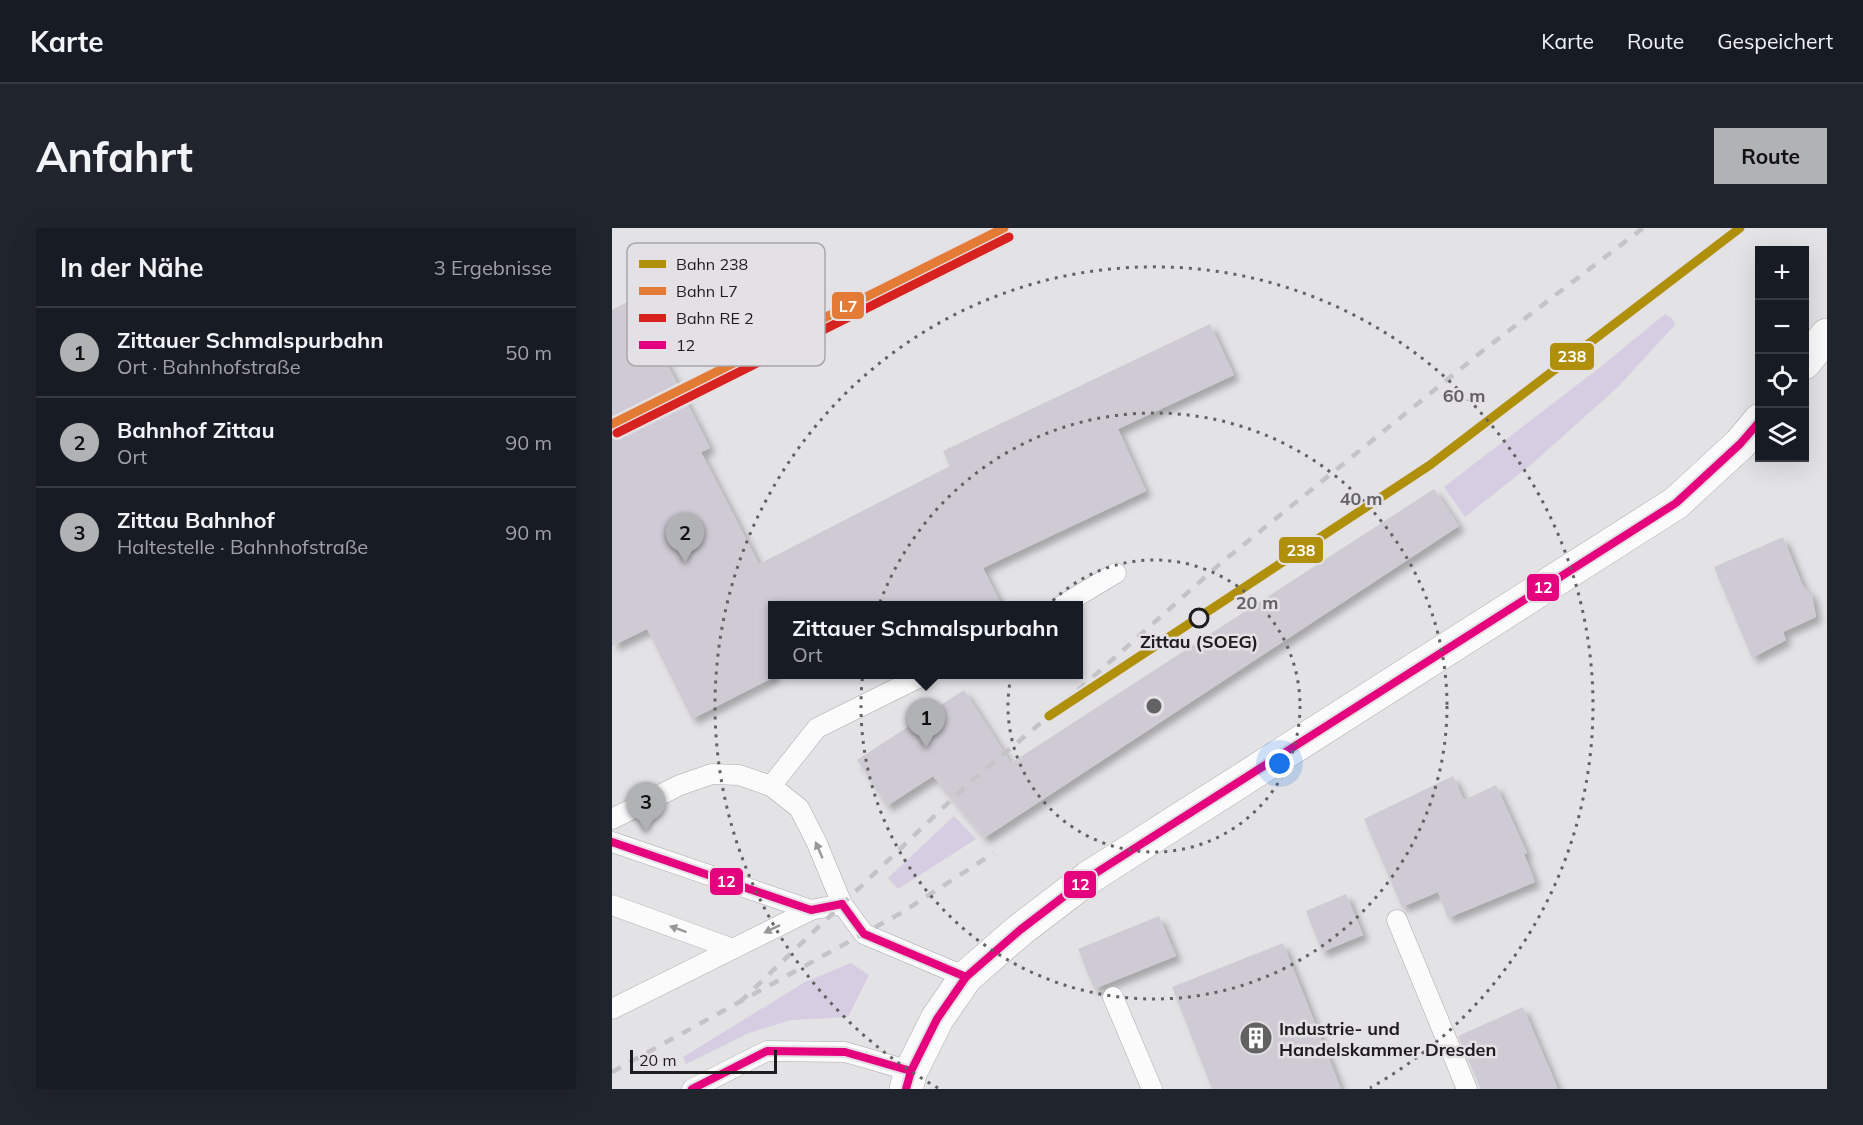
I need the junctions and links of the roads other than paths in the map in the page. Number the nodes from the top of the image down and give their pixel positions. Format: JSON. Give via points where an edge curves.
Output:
{"nodes":[{"id":1,"x":1827,"y":335,"type":"edge"},
{"id":2,"x":1809,"y":357,"type":"edge"},
{"id":3,"x":1755,"y":426,"type":"edge"},
{"id":4,"x":1116,"y":573,"type":"dead end"},
{"id":5,"x":1069,"y":601,"type":"edge"},
{"id":6,"x":918,"y":679,"type":"edge"},
{"id":7,"x":771,"y":786,"type":"junction"},
{"id":8,"x":612,"y":819,"type":"edge"},
{"id":9,"x":612,"y":842,"type":"edge"},
{"id":10,"x":842,"y":904,"type":"junction"},
{"id":11,"x":612,"y":905,"type":"edge"},
{"id":12,"x":810,"y":910,"type":"junction"},
{"id":13,"x":1397,"y":920,"type":"dead end"},
{"id":14,"x":733,"y":949,"type":"junction"},
{"id":15,"x":966,"y":977,"type":"junction"},
{"id":16,"x":612,"y":993,"type":"edge"},
{"id":17,"x":1113,"y":997,"type":"dead end"},
{"id":18,"x":632,"y":999,"type":"junction"},
{"id":19,"x":612,"y":1009,"type":"edge"},
{"id":20,"x":909,"y":1080,"type":"edge"},
{"id":21,"x":692,"y":1089,"type":"edge"},
{"id":22,"x":1152,"y":1089,"type":"edge"},
{"id":23,"x":1467,"y":1089,"type":"edge"}],
"edges":[{"from":1,"to":2,"type":"street"},
{"from":3,"to":15,"type":"street","via":[[1676,503],[1088,878]]},
{"from":4,"to":5,"type":"lane"},
{"from":6,"to":7,"type":"lane","via":[[816,728]]},
{"from":7,"to":8,"type":"lane","via":[[739,775],[712,774],[680,785]]},
{"from":10,"to":7,"type":"lane","one_way":true,"via":[[799,808]]},
{"from":9,"to":12,"type":"lane"},
{"from":10,"to":12,"type":"lane"},
{"from":10,"to":15,"type":"lane","via":[[864,934]]},
{"from":14,"to":11,"type":"lane","one_way":true},
{"from":12,"to":14,"type":"lane","one_way":true},
{"from":13,"to":23,"type":"lane"},
{"from":14,"to":18,"type":"lane"},
{"from":15,"to":20,"type":"street","via":[[937,1019]]},
{"from":16,"to":18,"type":"lane"},
{"from":17,"to":22,"type":"lane"},
{"from":18,"to":19,"type":"lane"},
{"from":20,"to":21,"type":"lane","via":[[844,1052],[767,1051]]}]}
